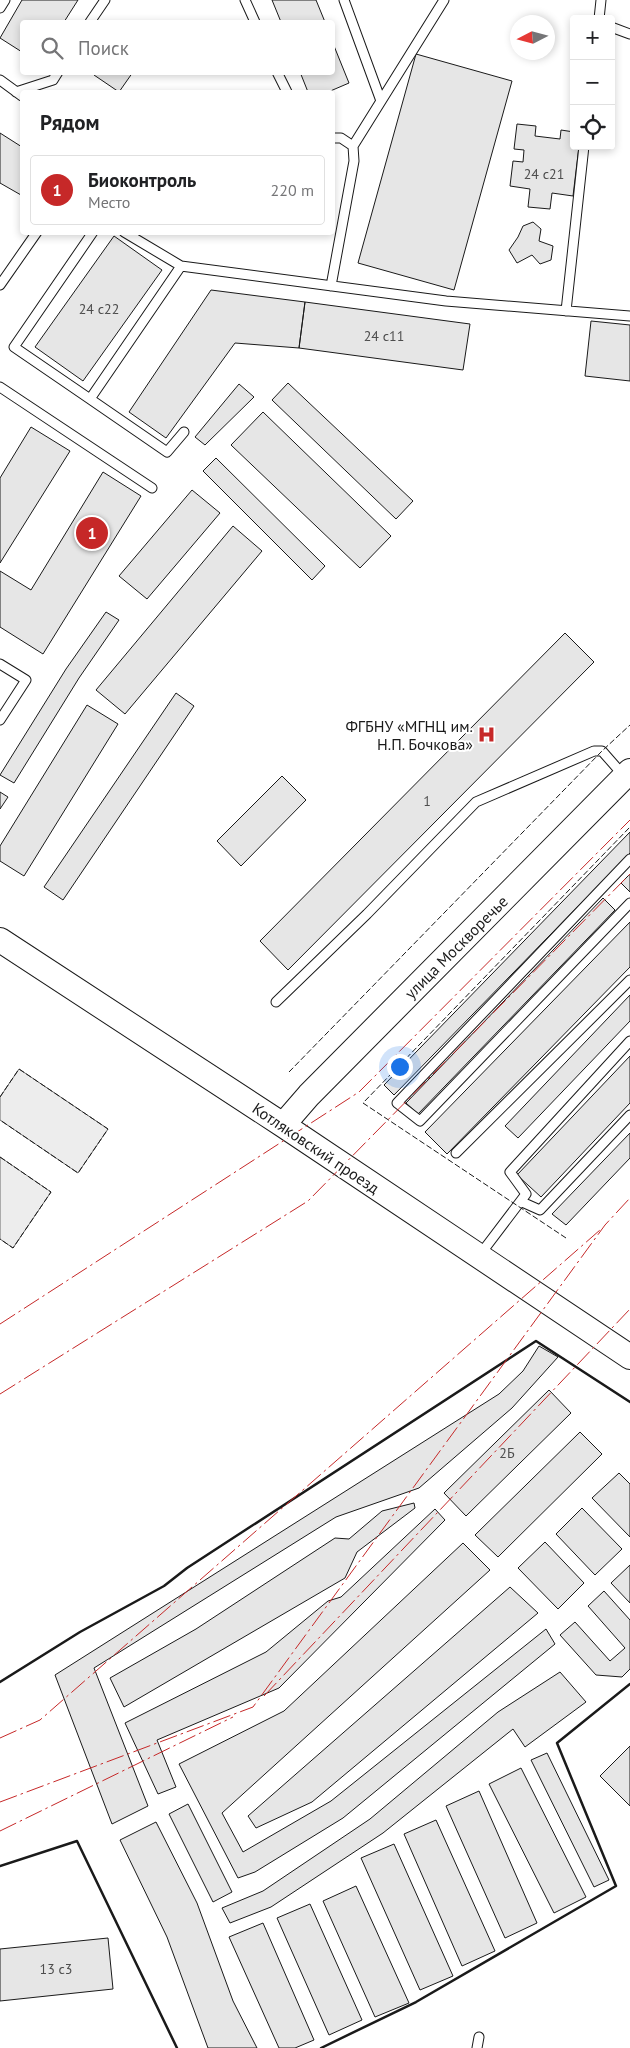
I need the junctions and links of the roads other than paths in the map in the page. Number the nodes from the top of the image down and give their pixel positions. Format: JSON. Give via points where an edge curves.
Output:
{"nodes":[{"id":1,"x":5,"y":0,"type":"edge"},
{"id":2,"x":105,"y":0,"type":"edge"},
{"id":3,"x":245,"y":0,"type":"edge"},
{"id":4,"x":344,"y":0,"type":"edge"},
{"id":5,"x":444,"y":0,"type":"edge"},
{"id":6,"x":601,"y":0,"type":"edge"},
{"id":7,"x":0,"y":8,"type":"edge"},
{"id":8,"x":599,"y":15,"type":"edge"},
{"id":9,"x":606,"y":15,"type":"edge"},
{"id":10,"x":91,"y":20,"type":"edge"},
{"id":11,"x":254,"y":20,"type":"edge"},
{"id":12,"x":615,"y":28,"type":"edge"},
{"id":13,"x":630,"y":34,"type":"edge"},
{"id":14,"x":56,"y":75,"type":"edge"},
{"id":15,"x":279,"y":75,"type":"edge"},
{"id":16,"x":0,"y":80,"type":"edge"},
{"id":17,"x":29,"y":90,"type":"edge"},
{"id":18,"x":285,"y":90,"type":"edge"},
{"id":19,"x":19,"y":94,"type":"edge"},
{"id":20,"x":381,"y":101,"type":"junction"},
{"id":21,"x":335,"y":138,"type":"edge"},
{"id":22,"x":353,"y":146,"type":"junction"},
{"id":23,"x":584,"y":150,"type":"edge"},
{"id":24,"x":35,"y":235,"type":"edge"},
{"id":25,"x":91,"y":235,"type":"edge"},
{"id":26,"x":129,"y":235,"type":"edge"},
{"id":27,"x":181,"y":266,"type":"junction"},
{"id":28,"x":0,"y":286,"type":"edge"},
{"id":29,"x":331,"y":286,"type":"junction"},
{"id":30,"x":566,"y":311,"type":"junction"},
{"id":31,"x":630,"y":316,"type":"edge"},
{"id":32,"x":0,"y":387,"type":"edge"},
{"id":33,"x":90,"y":400,"type":"junction"},
{"id":34,"x":184,"y":432,"type":"dead end"},
{"id":35,"x":152,"y":488,"type":"dead end"},
{"id":36,"x":0,"y":664,"type":"edge"},
{"id":37,"x":0,"y":720,"type":"edge"},
{"id":38,"x":627,"y":773,"type":"edge"},
{"id":39,"x":630,"y":859,"type":"edge"},
{"id":40,"x":630,"y":903,"type":"edge"},
{"id":41,"x":0,"y":940,"type":"edge"},
{"id":42,"x":630,"y":980,"type":"edge"},
{"id":43,"x":276,"y":1002,"type":"dead end"},
{"id":44,"x":630,"y":1041,"type":"edge"},
{"id":45,"x":630,"y":1115,"type":"edge"},
{"id":46,"x":284,"y":1125,"type":"junction"},
{"id":47,"x":456,"y":1153,"type":"dead end"},
{"id":48,"x":522,"y":1202,"type":"junction"},
{"id":49,"x":479,"y":1256,"type":"junction"},
{"id":50,"x":630,"y":1357,"type":"edge"},
{"id":51,"x":479,"y":2037,"type":"dead end"},
{"id":52,"x":477,"y":2048,"type":"edge"}],
"edges":[{"from":1,"to":7,"type":"lane"},
{"from":2,"to":10,"type":"lane"},
{"from":3,"to":11,"type":"lane"},
{"from":4,"to":20,"type":"lane"},
{"from":5,"to":20,"type":"lane"},
{"from":6,"to":8,"type":"lane"},
{"from":6,"to":9,"type":"lane"},
{"from":12,"to":13,"type":"lane"},
{"from":14,"to":17,"type":"lane","via":[[54,80]]},
{"from":15,"to":18,"type":"lane"},
{"from":16,"to":19,"type":"lane"},
{"from":20,"to":22,"type":"lane"},
{"from":21,"to":22,"type":"lane"},
{"from":22,"to":29,"type":"lane","via":[[354,161]]},
{"from":23,"to":30,"type":"lane"},
{"from":24,"to":28,"type":"lane"},
{"from":25,"to":33,"type":"lane","via":[[14,347]]},
{"from":26,"to":27,"type":"lane"},
{"from":27,"to":29,"type":"lane"},
{"from":27,"to":33,"type":"lane"},
{"from":29,"to":30,"type":"lane","via":[[446,301]]},
{"from":30,"to":31,"type":"lane"},
{"from":32,"to":35,"type":"lane"},
{"from":33,"to":34,"type":"lane","via":[[167,452]]},
{"from":36,"to":37,"type":"lane","via":[[26,680]]},
{"from":38,"to":43,"type":"lane","via":[[602,751],[594,751],[476,802]]},
{"from":38,"to":46,"type":"main road","name":"улица Москворечье","via":[[309,1095]]},
{"from":39,"to":40,"type":"lane","via":[[398,1103],[420,1121]]},
{"from":41,"to":46,"type":"main road","name":"Котляковский проезд"},
{"from":42,"to":47,"type":"lane"},
{"from":44,"to":48,"type":"lane","via":[[510,1172],[526,1194]]},
{"from":45,"to":48,"type":"lane","via":[[540,1210]]},
{"from":46,"to":49,"type":"main road","name":"Котляковский проезд"},
{"from":48,"to":49,"type":"lane"},
{"from":49,"to":50,"type":"main road","name":"Котляковский проезд"},
{"from":51,"to":52,"type":"lane"}]}
